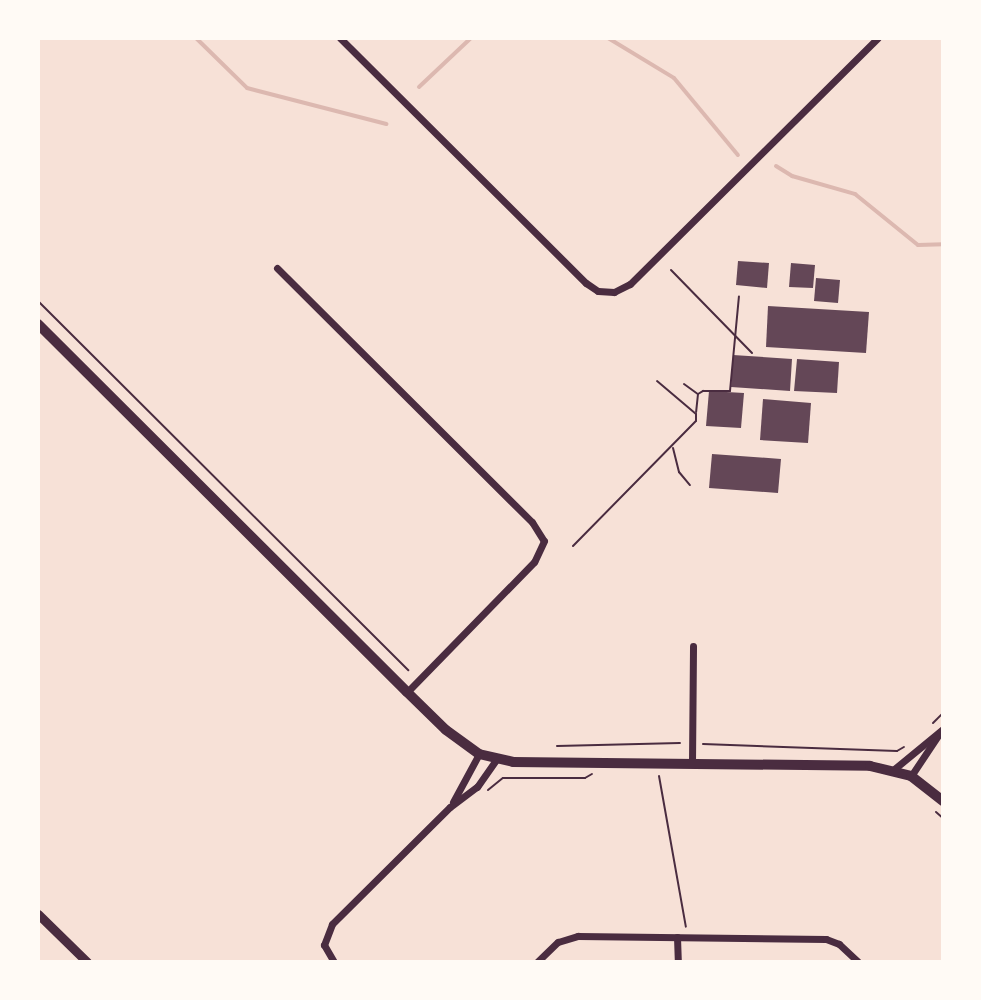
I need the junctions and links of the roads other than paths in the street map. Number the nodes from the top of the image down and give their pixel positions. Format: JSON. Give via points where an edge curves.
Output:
{"nodes":[{"id":1,"x":340,"y":38,"type":"edge"},
{"id":2,"x":878,"y":38,"type":"edge"},
{"id":3,"x":277,"y":268,"type":"dead end"},
{"id":4,"x":38,"y":324,"type":"edge"},
{"id":5,"x":693,"y":646,"type":"dead end"},
{"id":6,"x":407,"y":692,"type":"junction"},
{"id":7,"x":943,"y":729,"type":"edge"},
{"id":8,"x":479,"y":754,"type":"junction"},
{"id":9,"x":496,"y":760,"type":"junction"},
{"id":10,"x":692,"y":763,"type":"junction"},
{"id":11,"x":893,"y":770,"type":"junction"},
{"id":12,"x":911,"y":776,"type":"junction"},
{"id":13,"x":943,"y":801,"type":"edge"},
{"id":14,"x":450,"y":807,"type":"junction"},
{"id":15,"x":38,"y":914,"type":"edge"},
{"id":16,"x":677,"y":937,"type":"junction"},
{"id":17,"x":331,"y":959,"type":"edge"},
{"id":18,"x":87,"y":962,"type":"edge"},
{"id":19,"x":537,"y":962,"type":"edge"},
{"id":20,"x":678,"y":962,"type":"edge"},
{"id":21,"x":858,"y":962,"type":"edge"}],
"edges":[{"from":1,"to":2,"type":"street","via":[[586,283],[614,292],[630,284]]},
{"from":3,"to":6,"type":"street","via":[[532,522],[544,541],[534,562]]},
{"from":4,"to":6,"type":"main road"},
{"from":5,"to":10,"type":"street"},
{"from":6,"to":8,"type":"main road"},
{"from":7,"to":11,"type":"street"},
{"from":7,"to":12,"type":"street"},
{"from":8,"to":9,"type":"main road"},
{"from":8,"to":14,"type":"street"},
{"from":9,"to":10,"type":"main road"},
{"from":9,"to":14,"type":"street","via":[[477,787]]},
{"from":10,"to":11,"type":"main road","via":[[836,764]]},
{"from":11,"to":12,"type":"main road"},
{"from":12,"to":13,"type":"main road"},
{"from":14,"to":17,"type":"street","via":[[329,928],[324,941]]},
{"from":15,"to":18,"type":"street"},
{"from":16,"to":19,"type":"street","via":[[570,937]]},
{"from":16,"to":20,"type":"street"},
{"from":16,"to":21,"type":"street","via":[[826,939]]}]}
